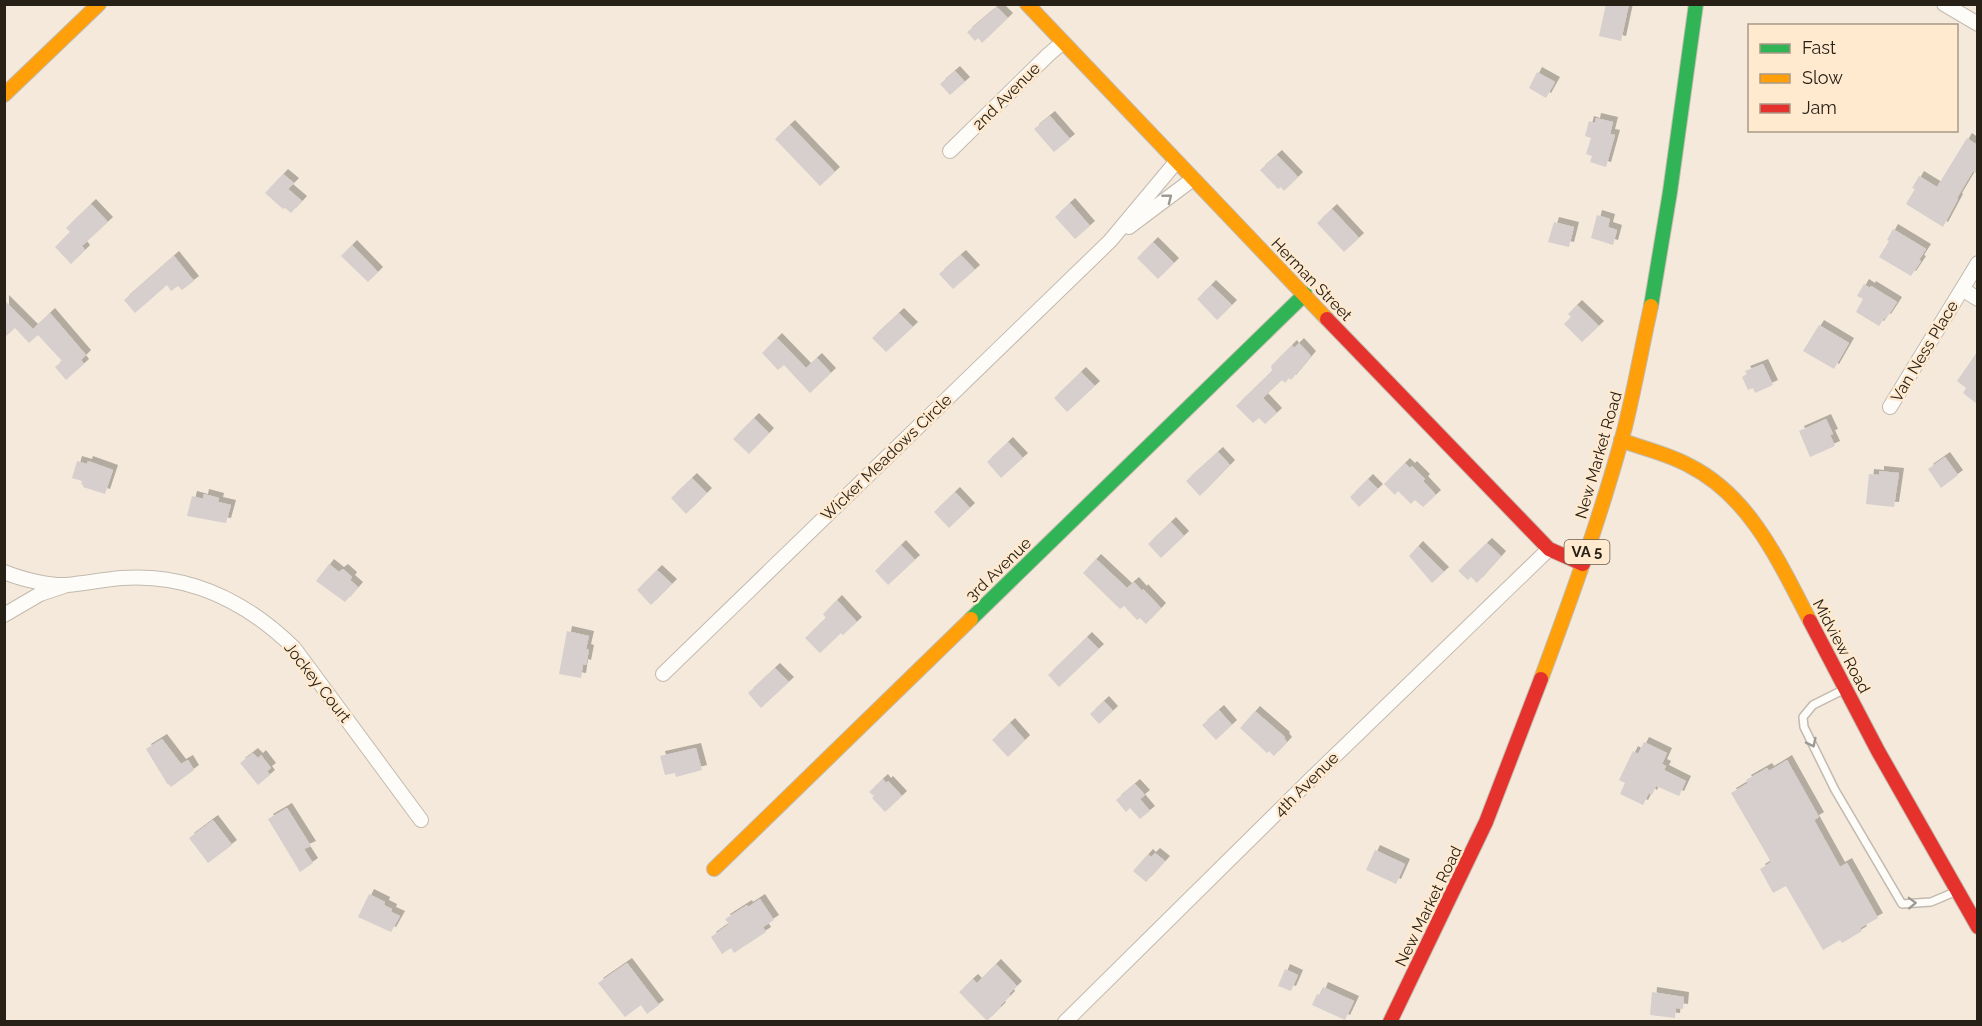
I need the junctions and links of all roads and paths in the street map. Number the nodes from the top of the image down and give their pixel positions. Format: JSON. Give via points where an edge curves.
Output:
{"nodes":[{"id":1,"x":99,"y":4,"type":"edge"},
{"id":2,"x":1027,"y":4,"type":"edge"},
{"id":3,"x":1696,"y":4,"type":"edge"},
{"id":4,"x":1944,"y":4,"type":"edge"},
{"id":5,"x":1977,"y":24,"type":"edge"},
{"id":6,"x":1063,"y":42,"type":"junction"},
{"id":7,"x":4,"y":95,"type":"edge"},
{"id":8,"x":950,"y":151,"type":"dead end"},
{"id":9,"x":1176,"y":162,"type":"junction"},
{"id":10,"x":1193,"y":179,"type":"junction"},
{"id":11,"x":1110,"y":241,"type":"junction"},
{"id":12,"x":1977,"y":263,"type":"edge"},
{"id":13,"x":1962,"y":289,"type":"junction"},
{"id":14,"x":1305,"y":294,"type":"junction"},
{"id":15,"x":1977,"y":299,"type":"edge"},
{"id":16,"x":1890,"y":407,"type":"dead end"},
{"id":17,"x":1621,"y":440,"type":"junction"},
{"id":18,"x":1549,"y":549,"type":"junction"},
{"id":19,"x":1582,"y":564,"type":"junction"},
{"id":20,"x":4,"y":572,"type":"edge"},
{"id":21,"x":66,"y":585,"type":"junction"},
{"id":22,"x":4,"y":615,"type":"edge"},
{"id":23,"x":663,"y":674,"type":"dead end"},
{"id":24,"x":1846,"y":688,"type":"junction"},
{"id":25,"x":421,"y":820,"type":"dead end"},
{"id":26,"x":714,"y":869,"type":"dead end"},
{"id":27,"x":1957,"y":891,"type":"junction"},
{"id":28,"x":1977,"y":927,"type":"edge"},
{"id":29,"x":1065,"y":1022,"type":"edge"},
{"id":30,"x":1390,"y":1022,"type":"edge"}],
"edges":[{"from":1,"to":7,"type":"street"},
{"from":2,"to":6,"type":"street","name":"Herman Street"},
{"from":3,"to":17,"type":"street","name":"New Market Road","number":"VA 5","via":[[1654,292]]},
{"from":4,"to":5,"type":"street"},
{"from":6,"to":8,"type":"street","name":"2nd Avenue"},
{"from":6,"to":9,"type":"street","name":"Herman Street"},
{"from":9,"to":10,"type":"street","name":"Herman Street"},
{"from":9,"to":11,"type":"street","name":"Wicker Meadows Circle"},
{"from":11,"to":10,"type":"street","name":"Wicker Meadows Circle","one_way":true},
{"from":10,"to":14,"type":"street","name":"Herman Street"},
{"from":11,"to":23,"type":"street","name":"Wicker Meadows Circle"},
{"from":12,"to":13,"type":"street","name":"Van Ness Place"},
{"from":13,"to":15,"type":"street"},
{"from":13,"to":16,"type":"street","name":"Van Ness Place"},
{"from":14,"to":18,"type":"street","name":"Herman Street"},
{"from":14,"to":26,"type":"street","name":"3rd Avenue"},
{"from":17,"to":19,"type":"street","name":"New Market Road","number":"VA 5"},
{"from":17,"to":24,"type":"street","name":"Midview Road","via":[[1690,465],[1721,486],[1738,504],[1773,549]]},
{"from":18,"to":19,"type":"street","name":"Herman Street"},
{"from":18,"to":29,"type":"street","name":"4th Avenue"},
{"from":19,"to":30,"type":"street","name":"New Market Road","number":"VA 5","via":[[1486,822]]},
{"from":20,"to":21,"type":"street","name":"Jockey Court"},
{"from":21,"to":22,"type":"street","via":[[40,594]]},
{"from":21,"to":25,"type":"street","name":"Jockey Court","via":[[125,578],[157,579],[218,594],[248,610],[274,629],[301,657]]},
{"from":24,"to":27,"type":"street","name":"Midview Road"},
{"from":24,"to":27,"type":"lane","one_way":true,"via":[[1813,705],[1803,717],[1804,727],[1835,790],[1902,904],[1931,902]]},
{"from":27,"to":28,"type":"street","name":"Midview Road"}]}
